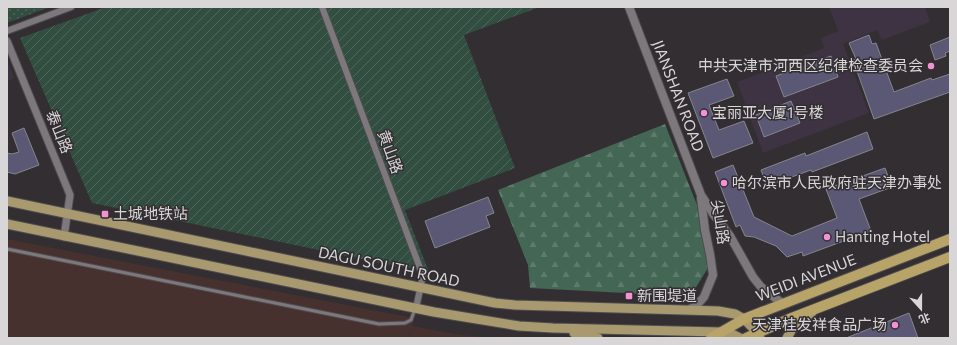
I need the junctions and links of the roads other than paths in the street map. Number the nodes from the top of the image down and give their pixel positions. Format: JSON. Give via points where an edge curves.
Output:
{"nodes":[{"id":1,"x":71,"y":7,"type":"edge"},
{"id":2,"x":322,"y":7,"type":"edge"},
{"id":3,"x":629,"y":7,"type":"edge"},
{"id":4,"x":7,"y":31,"type":"edge"},
{"id":5,"x":7,"y":41,"type":"edge"},
{"id":6,"x":701,"y":195,"type":"junction"},
{"id":7,"x":7,"y":201,"type":"edge"},
{"id":8,"x":68,"y":214,"type":"junction"},
{"id":9,"x":7,"y":224,"type":"edge"},
{"id":10,"x":64,"y":237,"type":"junction"},
{"id":11,"x":950,"y":239,"type":"edge"},
{"id":12,"x":7,"y":248,"type":"edge"},
{"id":13,"x":950,"y":257,"type":"edge"},
{"id":14,"x":421,"y":288,"type":"junction"},
{"id":15,"x":783,"y":304,"type":"junction"},
{"id":16,"x":818,"y":307,"type":"junction"},
{"id":17,"x":416,"y":308,"type":"junction"},
{"id":18,"x":689,"y":310,"type":"junction"},
{"id":19,"x":744,"y":318,"type":"junction"},
{"id":20,"x":553,"y":328,"type":"junction"},
{"id":21,"x":720,"y":332,"type":"junction"},
{"id":22,"x":758,"y":335,"type":"edge"},
{"id":23,"x":598,"y":338,"type":"edge"},
{"id":24,"x":704,"y":338,"type":"edge"},
{"id":25,"x":711,"y":338,"type":"edge"},
{"id":26,"x":740,"y":338,"type":"edge"},
{"id":27,"x":746,"y":338,"type":"edge"},
{"id":28,"x":787,"y":338,"type":"edge"}],
"edges":[{"from":1,"to":4,"type":"street"},
{"from":2,"to":14,"type":"street","name":"黄山路","via":[[422,276]]},
{"from":3,"to":6,"type":"main road","name":"JIANSHAN ROAD"},
{"from":5,"to":8,"type":"street","name":"泰山路","via":[[70,195]]},
{"from":6,"to":15,"type":"main road","name":"尖山路","via":[[730,236],[753,277],[761,287]]},
{"from":6,"to":18,"type":"main road","name":"尖山路","via":[[713,275],[704,297]]},
{"from":7,"to":8,"type":"main road","name":"DAGU SOUTH ROAD"},
{"from":8,"to":10,"type":"street","name":"泰山路"},
{"from":8,"to":14,"type":"main road","name":"DAGU SOUTH ROAD"},
{"from":9,"to":10,"type":"main road"},
{"from":10,"to":17,"type":"main road"},
{"from":11,"to":15,"type":"highway","name":"WEIDI AVENUE"},
{"from":12,"to":17,"type":"lane","via":[[379,324],[405,323],[411,320]]},
{"from":13,"to":16,"type":"highway"},
{"from":14,"to":17,"type":"street","name":"黄山路"},
{"from":14,"to":18,"type":"main road","name":"DAGU SOUTH ROAD","via":[[514,305]]},
{"from":15,"to":19,"type":"highway","name":"WEIDI AVENUE"},
{"from":16,"to":22,"type":"highway"},
{"from":16,"to":28,"type":"main road","via":[[792,329]]},
{"from":17,"to":20,"type":"main road","via":[[519,326]]},
{"from":18,"to":19,"type":"main road","name":"DAGU SOUTH ROAD","via":[[730,313]]},
{"from":19,"to":21,"type":"highway","name":"WEIDI AVENUE"},
{"from":19,"to":22,"type":"main road"},
{"from":20,"to":21,"type":"main road"},
{"from":20,"to":23,"type":"main road"},
{"from":21,"to":24,"type":"main road"},
{"from":21,"to":25,"type":"highway","name":"WEIDI AVENUE"},
{"from":21,"to":26,"type":"main road"},
{"from":22,"to":27,"type":"highway"}]}
